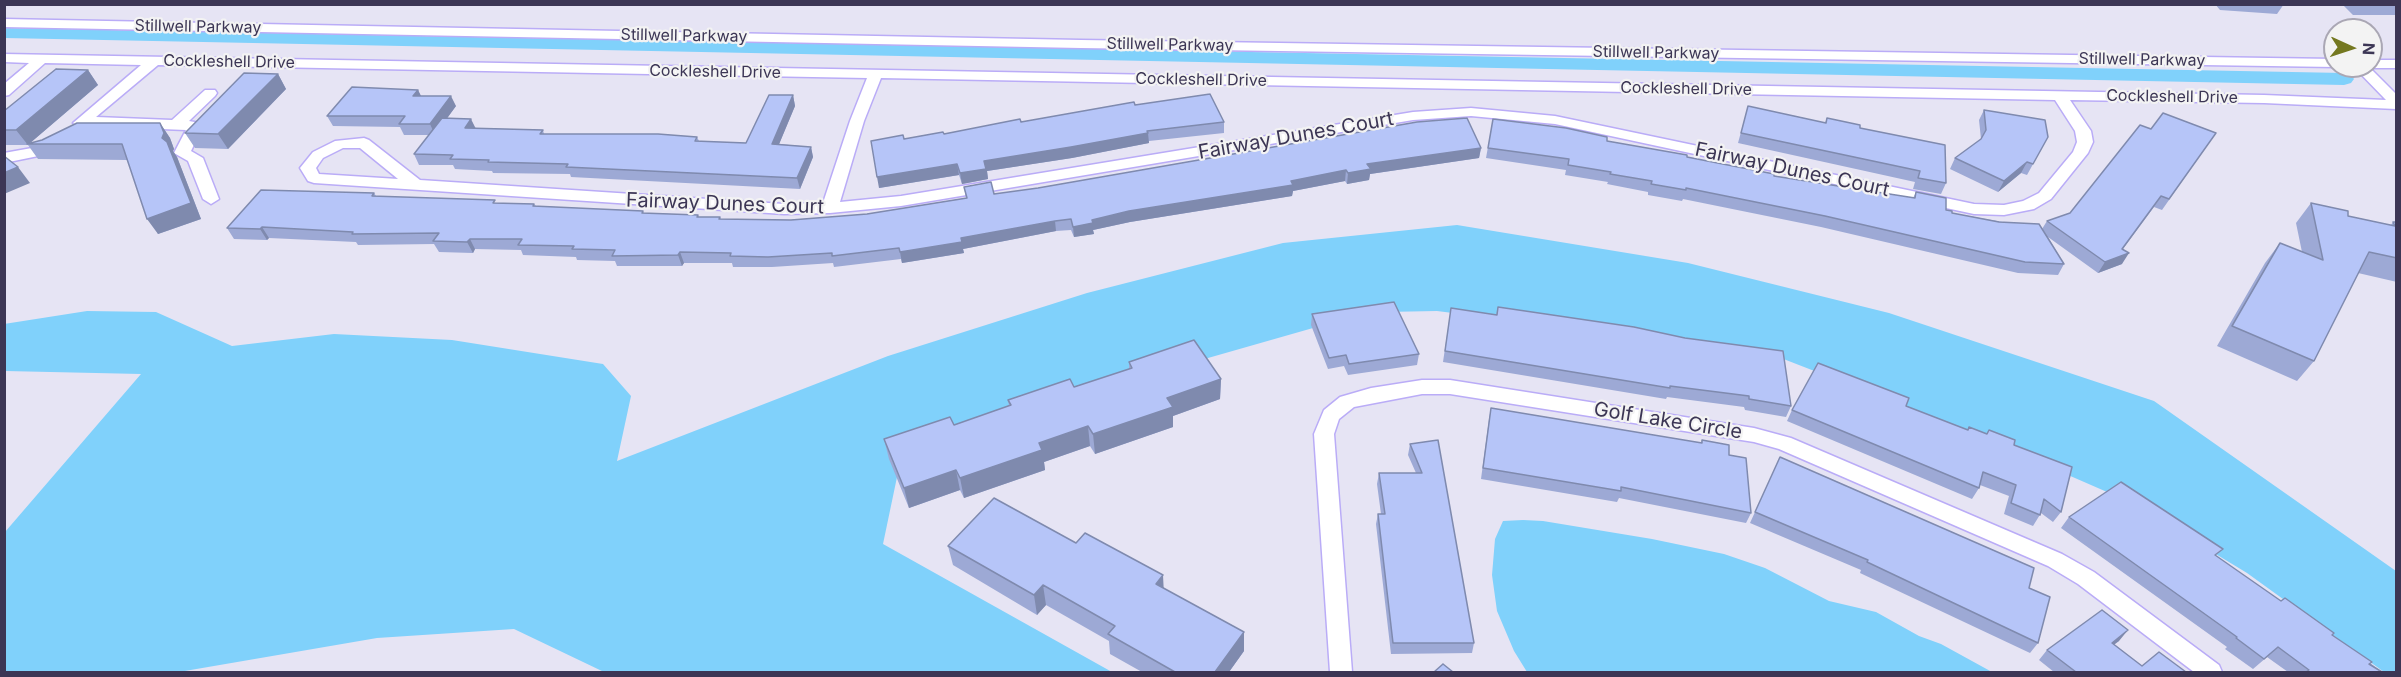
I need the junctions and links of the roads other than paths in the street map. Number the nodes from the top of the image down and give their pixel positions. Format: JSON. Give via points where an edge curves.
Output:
{"nodes":[{"id":1,"x":4,"y":23,"type":"edge"},
{"id":2,"x":4,"y":58,"type":"edge"},
{"id":3,"x":41,"y":59,"type":"junction"},
{"id":4,"x":154,"y":61,"type":"junction"},
{"id":5,"x":2323,"y":63,"type":"edge"},
{"id":6,"x":875,"y":75,"type":"junction"},
{"id":7,"x":2372,"y":78,"type":"edge"},
{"id":8,"x":4,"y":92,"type":"edge"},
{"id":9,"x":210,"y":93,"type":"dead end"},
{"id":10,"x":2060,"y":95,"type":"junction"},
{"id":11,"x":2397,"y":104,"type":"edge"},
{"id":12,"x":83,"y":121,"type":"junction"},
{"id":13,"x":176,"y":125,"type":"junction"},
{"id":14,"x":4,"y":158,"type":"edge"},
{"id":15,"x":416,"y":185,"type":"junction"},
{"id":16,"x":211,"y":199,"type":"dead end"},
{"id":17,"x":830,"y":208,"type":"junction"},
{"id":18,"x":1341,"y":672,"type":"edge"},
{"id":19,"x":2211,"y":672,"type":"edge"}],
"edges":[{"from":1,"to":5,"type":"street","name":"Stillwell Parkway"},
{"from":2,"to":3,"type":"street","name":"Cockleshell Drive"},
{"from":3,"to":4,"type":"street","name":"Cockleshell Drive"},
{"from":3,"to":8,"type":"street"},
{"from":4,"to":6,"type":"street","name":"Cockleshell Drive"},
{"from":4,"to":12,"type":"street"},
{"from":6,"to":10,"type":"street","name":"Cockleshell Drive"},
{"from":6,"to":17,"type":"street"},
{"from":7,"to":11,"type":"street"},
{"from":9,"to":13,"type":"street"},
{"from":10,"to":11,"type":"street","name":"Cockleshell Drive"},
{"from":10,"to":17,"type":"street","name":"Fairway Dunes Court","via":[[2083,131],[2085,142],[2080,153],[2045,196],[2028,206],[2004,210],[1974,209],[1555,120],[1471,112],[1413,116],[901,201]]},
{"from":12,"to":13,"type":"street"},
{"from":12,"to":14,"type":"street","via":[[48,150]]},
{"from":13,"to":16,"type":"street","via":[[195,126],[182,153],[195,158]]},
{"from":15,"to":15,"type":"street","name":"Fairway Dunes Court","via":[[314,178],[308,168],[318,155],[340,144],[364,143]]},
{"from":15,"to":17,"type":"street","name":"Fairway Dunes Court","via":[[784,209]]},
{"from":18,"to":19,"type":"street","name":"Golf Lake Circle","via":[[1324,434],[1331,415],[1347,402],[1422,387],[1478,391],[1784,443],[2055,560],[2086,578]]}]}
